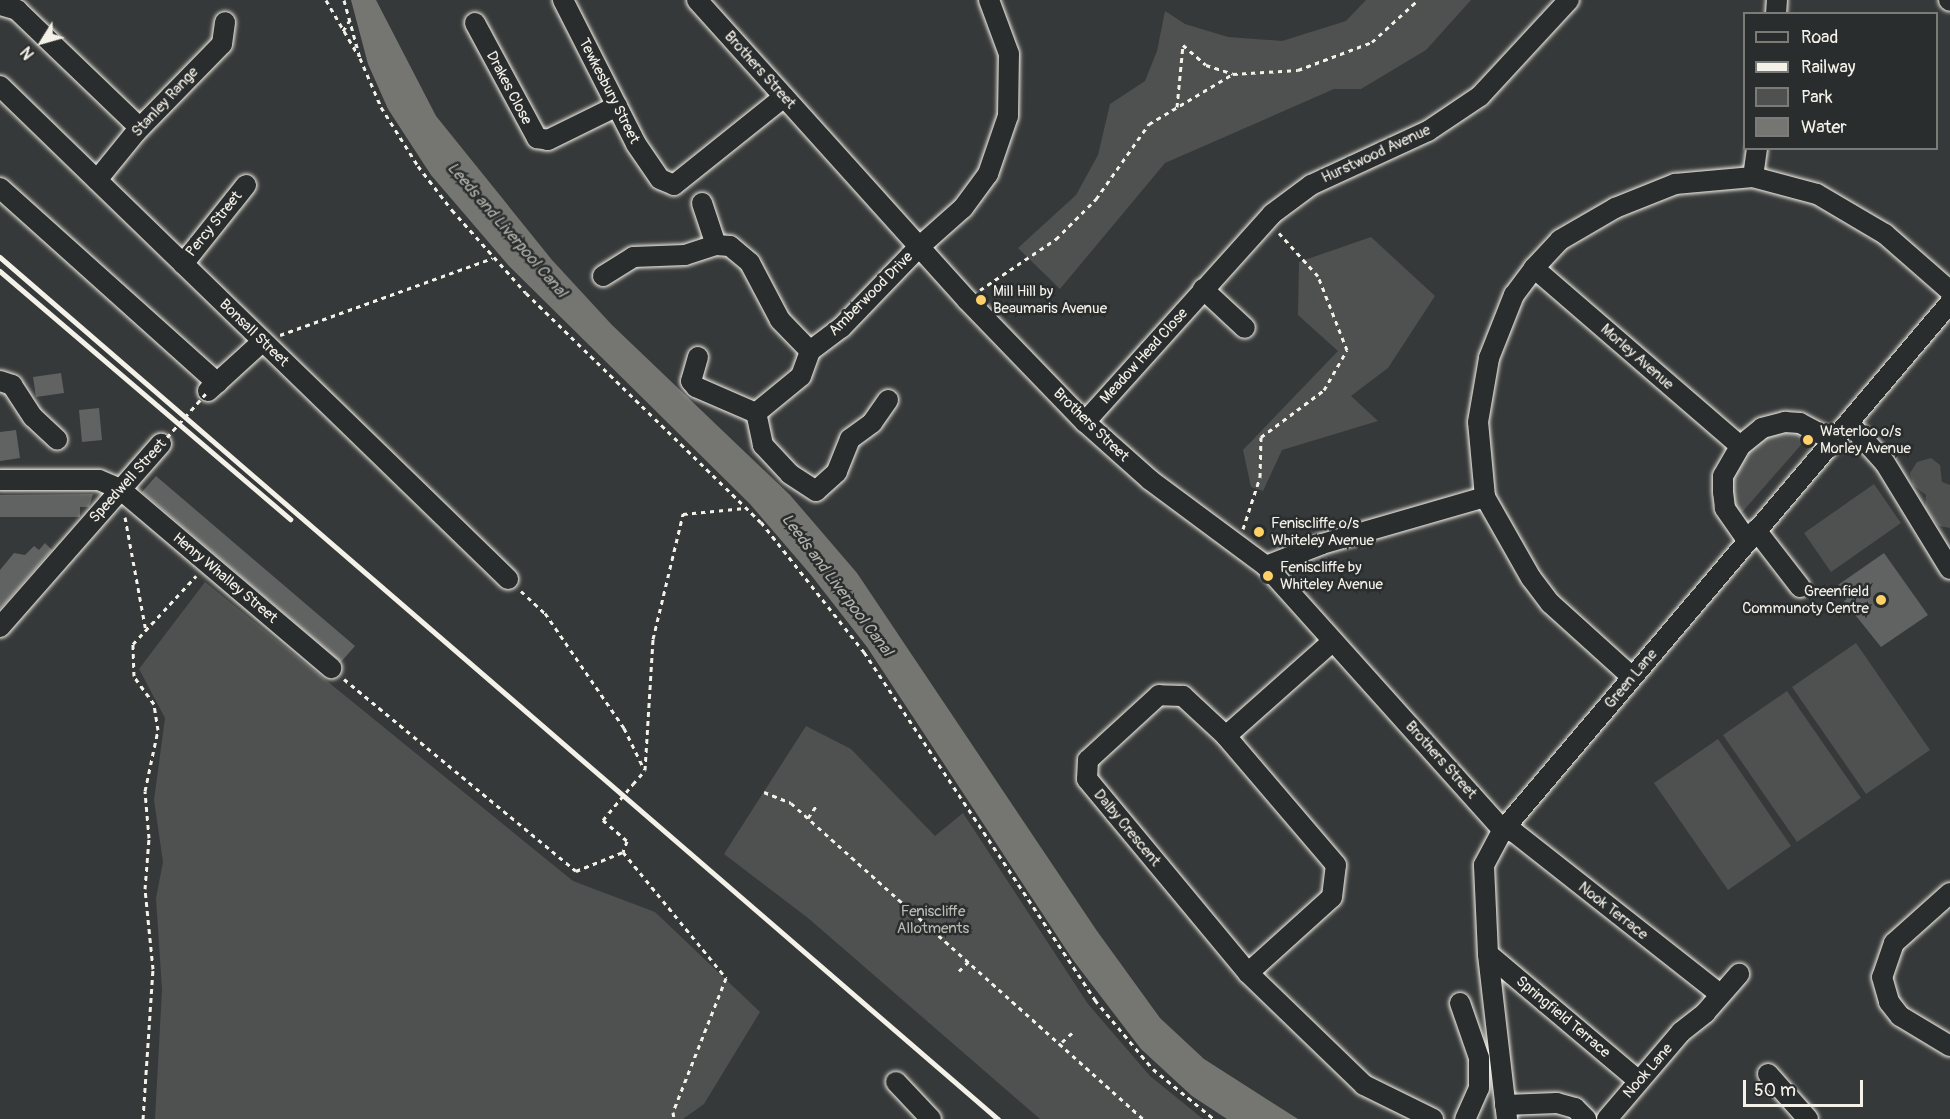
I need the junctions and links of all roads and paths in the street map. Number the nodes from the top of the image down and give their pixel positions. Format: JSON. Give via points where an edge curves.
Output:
{"nodes":[{"id":1,"x":326,"y":0,"type":"edge"},
{"id":2,"x":344,"y":0,"type":"edge"},
{"id":3,"x":563,"y":0,"type":"edge"},
{"id":4,"x":698,"y":0,"type":"edge"},
{"id":5,"x":989,"y":0,"type":"edge"},
{"id":6,"x":1418,"y":0,"type":"edge"},
{"id":7,"x":1569,"y":0,"type":"edge"},
{"id":8,"x":0,"y":4,"type":"edge"},
{"id":9,"x":351,"y":20,"type":"junction"},
{"id":10,"x":225,"y":22,"type":"dead end"},
{"id":11,"x":474,"y":23,"type":"dead end"},
{"id":12,"x":343,"y":31,"type":"junction"},
{"id":13,"x":360,"y":58,"type":"junction"},
{"id":14,"x":1233,"y":74,"type":"junction"},
{"id":15,"x":0,"y":86,"type":"edge"},
{"id":16,"x":784,"y":97,"type":"junction"},
{"id":17,"x":617,"y":106,"type":"junction"},
{"id":18,"x":1177,"y":107,"type":"junction"},
{"id":19,"x":140,"y":128,"type":"junction"},
{"id":20,"x":1757,"y":150,"type":"edge"},
{"id":21,"x":1753,"y":177,"type":"junction"},
{"id":22,"x":97,"y":180,"type":"junction"},
{"id":23,"x":246,"y":185,"type":"dead end"},
{"id":24,"x":1311,"y":185,"type":"joint"},
{"id":25,"x":0,"y":188,"type":"edge"},
{"id":26,"x":702,"y":203,"type":"dead end"},
{"id":27,"x":1268,"y":220,"type":"junction"},
{"id":28,"x":716,"y":245,"type":"junction"},
{"id":29,"x":919,"y":247,"type":"junction"},
{"id":30,"x":493,"y":258,"type":"junction"},
{"id":31,"x":183,"y":264,"type":"junction"},
{"id":32,"x":1534,"y":268,"type":"junction"},
{"id":33,"x":603,"y":276,"type":"dead end"},
{"id":34,"x":1203,"y":290,"type":"junction"},
{"id":35,"x":1950,"y":291,"type":"edge"},
{"id":36,"x":967,"y":300,"type":"junction"},
{"id":37,"x":1950,"y":303,"type":"edge"},
{"id":38,"x":1245,"y":328,"type":"dead end"},
{"id":39,"x":263,"y":341,"type":"junction"},
{"id":40,"x":810,"y":351,"type":"junction"},
{"id":41,"x":698,"y":357,"type":"dead end"},
{"id":42,"x":0,"y":381,"type":"edge"},
{"id":43,"x":212,"y":387,"type":"junction"},
{"id":44,"x":888,"y":400,"type":"dead end"},
{"id":45,"x":756,"y":413,"type":"junction"},
{"id":46,"x":1085,"y":422,"type":"junction"},
{"id":47,"x":1850,"y":424,"type":"junction"},
{"id":48,"x":57,"y":439,"type":"dead end"},
{"id":49,"x":1835,"y":442,"type":"junction"},
{"id":50,"x":161,"y":444,"type":"joint"},
{"id":51,"x":1740,"y":446,"type":"junction"},
{"id":52,"x":0,"y":480,"type":"edge"},
{"id":53,"x":120,"y":489,"type":"junction"},
{"id":54,"x":1485,"y":497,"type":"junction"},
{"id":55,"x":747,"y":508,"type":"junction"},
{"id":56,"x":1752,"y":535,"type":"junction"},
{"id":57,"x":1236,"y":544,"type":"junction"},
{"id":58,"x":207,"y":563,"type":"junction"},
{"id":59,"x":1266,"y":566,"type":"junction"},
{"id":60,"x":1950,"y":569,"type":"edge"},
{"id":61,"x":508,"y":579,"type":"joint"},
{"id":62,"x":1800,"y":587,"type":"dead end"},
{"id":63,"x":0,"y":627,"type":"edge"},
{"id":64,"x":146,"y":631,"type":"junction"},
{"id":65,"x":1333,"y":640,"type":"junction"},
{"id":66,"x":331,"y":668,"type":"joint"},
{"id":67,"x":1632,"y":677,"type":"junction"},
{"id":68,"x":1226,"y":736,"type":"junction"},
{"id":69,"x":645,"y":770,"type":"junction"},
{"id":70,"x":764,"y":792,"type":"dead end"},
{"id":71,"x":816,"y":806,"type":"dead end"},
{"id":72,"x":808,"y":818,"type":"junction"},
{"id":73,"x":1503,"y":830,"type":"junction"},
{"id":74,"x":623,"y":852,"type":"junction"},
{"id":75,"x":1950,"y":893,"type":"edge"},
{"id":76,"x":1488,"y":954,"type":"junction"},
{"id":77,"x":969,"y":961,"type":"junction"},
{"id":78,"x":959,"y":971,"type":"dead end"},
{"id":79,"x":1248,"y":973,"type":"junction"},
{"id":80,"x":1739,"y":974,"type":"dead end"},
{"id":81,"x":1721,"y":995,"type":"junction"},
{"id":82,"x":1460,"y":1004,"type":"dead end"},
{"id":83,"x":1073,"y":1032,"type":"dead end"},
{"id":84,"x":1062,"y":1042,"type":"junction"},
{"id":85,"x":1950,"y":1046,"type":"edge"},
{"id":86,"x":1767,"y":1074,"type":"dead end"},
{"id":87,"x":1639,"y":1081,"type":"junction"},
{"id":88,"x":896,"y":1082,"type":"dead end"},
{"id":89,"x":1506,"y":1112,"type":"edge"},
{"id":90,"x":143,"y":1119,"type":"edge"},
{"id":91,"x":674,"y":1119,"type":"edge"},
{"id":92,"x":931,"y":1119,"type":"edge"},
{"id":93,"x":1143,"y":1119,"type":"edge"},
{"id":94,"x":1214,"y":1119,"type":"edge"},
{"id":95,"x":1433,"y":1119,"type":"edge"},
{"id":96,"x":1465,"y":1119,"type":"edge"},
{"id":97,"x":1586,"y":1119,"type":"edge"},
{"id":98,"x":1607,"y":1119,"type":"edge"},
{"id":99,"x":1808,"y":1119,"type":"edge"}],
"edges":[{"from":1,"to":12,"type":"path"},
{"from":2,"to":9,"type":"path"},
{"from":3,"to":17,"type":"street","name":"Tewkesbury Street"},
{"from":4,"to":16,"type":"street","name":"Brothers Street"},
{"from":5,"to":29,"type":"street","name":"Amberwood Drive","via":[[1010,54],[1008,116],[988,174],[963,208]]},
{"from":6,"to":14,"type":"path","via":[[1372,42],[1298,70]]},
{"from":7,"to":24,"type":"street","name":"Hurstwood Avenue","via":[[1480,96],[1428,131]]},
{"from":8,"to":19,"type":"street","via":[[17,10]]},
{"from":9,"to":12,"type":"path"},
{"from":9,"to":13,"type":"path"},
{"from":10,"to":19,"type":"street","name":"Stanley Range","via":[[222,44]]},
{"from":11,"to":17,"type":"street","name":"Drakes Close","via":[[537,138],[548,140]]},
{"from":12,"to":13,"type":"path"},
{"from":13,"to":30,"type":"path","via":[[381,107],[418,166]]},
{"from":14,"to":18,"type":"path"},
{"from":14,"to":18,"type":"path","via":[[1206,64],[1183,45]]},
{"from":15,"to":22,"type":"street","name":"Bonsall Street"},
{"from":16,"to":17,"type":"street","name":"Tewkesbury Street","via":[[674,185],[660,179]]},
{"from":16,"to":29,"type":"street","name":"Brothers Street"},
{"from":18,"to":36,"type":"path","via":[[1149,124],[1096,199],[1056,239]]},
{"from":19,"to":22,"type":"street","name":"Stanley Range"},
{"from":20,"to":21,"type":"street"},
{"from":21,"to":32,"type":"street","via":[[1676,184],[1616,208],[1560,240]]},
{"from":21,"to":35,"type":"street","via":[[1817,194],[1885,234]]},
{"from":22,"to":31,"type":"street","name":"Bonsall Street"},
{"from":23,"to":31,"type":"street","name":"Percy Street"},
{"from":24,"to":27,"type":"street","name":"Meadow Head Close"},
{"from":25,"to":43,"type":"street"},
{"from":26,"to":28,"type":"street"},
{"from":27,"to":34,"type":"street","name":"Meadow Head Close"},
{"from":27,"to":57,"type":"path","via":[[1318,276],[1347,350],[1324,390],[1260,436],[1260,477]]},
{"from":28,"to":33,"type":"street","via":[[685,255],[633,257]]},
{"from":28,"to":40,"type":"street","via":[[730,246],[750,263],[780,320]]},
{"from":29,"to":36,"type":"street","name":"Brothers Street"},
{"from":29,"to":40,"type":"street","name":"Amberwood Drive","via":[[841,328]]},
{"from":30,"to":39,"type":"path"},
{"from":30,"to":55,"type":"path"},
{"from":31,"to":39,"type":"street","name":"Bonsall Street"},
{"from":32,"to":51,"type":"street","name":"Morley Avenue"},
{"from":32,"to":54,"type":"street","via":[[1514,295],[1489,358],[1478,422]]},
{"from":34,"to":38,"type":"street"},
{"from":34,"to":46,"type":"street","name":"Meadow Head Close"},
{"from":36,"to":46,"type":"street","name":"Brothers Street"},
{"from":37,"to":47,"type":"street","name":"Green Lane"},
{"from":39,"to":43,"type":"street"},
{"from":39,"to":61,"type":"street","name":"Bonsall Street"},
{"from":40,"to":45,"type":"street","via":[[801,376]]},
{"from":41,"to":45,"type":"street","via":[[691,381],[696,387]]},
{"from":42,"to":48,"type":"street","via":[[12,385],[33,417]]},
{"from":43,"to":50,"type":"path","name":"Speedwell Street","bridge":true},
{"from":44,"to":45,"type":"street","via":[[872,423],[849,439],[837,472],[816,491],[790,474],[763,445]]},
{"from":46,"to":57,"type":"street","name":"Brothers Street","via":[[1150,480]]},
{"from":47,"to":49,"type":"street","name":"Green Lane"},
{"from":47,"to":60,"type":"street","via":[[1885,463]]},
{"from":49,"to":51,"type":"street","via":[[1800,423],[1785,422],[1762,428]]},
{"from":49,"to":56,"type":"street","name":"Green Lane"},
{"from":50,"to":53,"type":"street","name":"Speedwell Street"},
{"from":51,"to":56,"type":"street","via":[[1723,476],[1725,508]]},
{"from":52,"to":53,"type":"street","via":[[99,480]]},
{"from":53,"to":58,"type":"street","name":"Henry Whalley Street"},
{"from":53,"to":63,"type":"street","name":"Speedwell Street"},
{"from":53,"to":64,"type":"path"},
{"from":54,"to":59,"type":"street","via":[[1322,544]]},
{"from":54,"to":67,"type":"street","via":[[1531,578],[1550,603]]},
{"from":55,"to":69,"type":"path","via":[[683,514],[653,639]]},
{"from":55,"to":94,"type":"path","via":[[864,652],[1095,1000],[1153,1070]]},
{"from":56,"to":62,"type":"street"},
{"from":56,"to":67,"type":"street","name":"Green Lane"},
{"from":57,"to":59,"type":"street","name":"Brothers Street"},
{"from":58,"to":64,"type":"path"},
{"from":58,"to":66,"type":"street","name":"Henry Whalley Street"},
{"from":59,"to":65,"type":"street","name":"Brothers Street"},
{"from":61,"to":69,"type":"path","via":[[545,613],[624,728]]},
{"from":64,"to":90,"type":"path","via":[[133,644],[134,676],[154,704],[158,730],[145,791],[149,838],[145,889],[153,969]]},
{"from":65,"to":68,"type":"street"},
{"from":65,"to":73,"type":"street","name":"Brothers Street"},
{"from":66,"to":74,"type":"path","via":[[576,871]]},
{"from":67,"to":73,"type":"street","name":"Green Lane"},
{"from":68,"to":79,"type":"street","name":"Dalby Crescent","via":[[1336,866],[1332,897]]},
{"from":68,"to":79,"type":"street","name":"Dalby Crescent","via":[[1183,696],[1159,695],[1088,760],[1087,779]]},
{"from":69,"to":74,"type":"path","bridge":true,"via":[[603,820],[627,841]]},
{"from":70,"to":72,"type":"path","via":[[791,803]]},
{"from":71,"to":72,"type":"path"},
{"from":72,"to":77,"type":"path"},
{"from":73,"to":76,"type":"street","name":"Green Lane","via":[[1484,865]]},
{"from":73,"to":81,"type":"street","name":"Nook Terrace","via":[[1514,832]]},
{"from":74,"to":91,"type":"path","via":[[726,978],[673,1112]]},
{"from":75,"to":85,"type":"street","via":[[1894,943],[1882,978],[1889,1002],[1900,1016]]},
{"from":76,"to":87,"type":"street","name":"Springfield Terrace"},
{"from":76,"to":89,"type":"street","name":"Green Lane"},
{"from":77,"to":78,"type":"path"},
{"from":77,"to":84,"type":"path"},
{"from":79,"to":95,"type":"street","name":"Dalby Crescent","via":[[1364,1085]]},
{"from":80,"to":81,"type":"street","name":"Nook Lane"},
{"from":81,"to":87,"type":"street","name":"Nook Lane"},
{"from":82,"to":96,"type":"street","via":[[1479,1058],[1479,1088]]},
{"from":83,"to":84,"type":"path"},
{"from":84,"to":93,"type":"path"},
{"from":86,"to":99,"type":"street"},
{"from":87,"to":98,"type":"street","name":"Nook Lane"},
{"from":88,"to":92,"type":"street"},
{"from":89,"to":97,"type":"street","via":[[1557,1103],[1575,1108]]}]}
